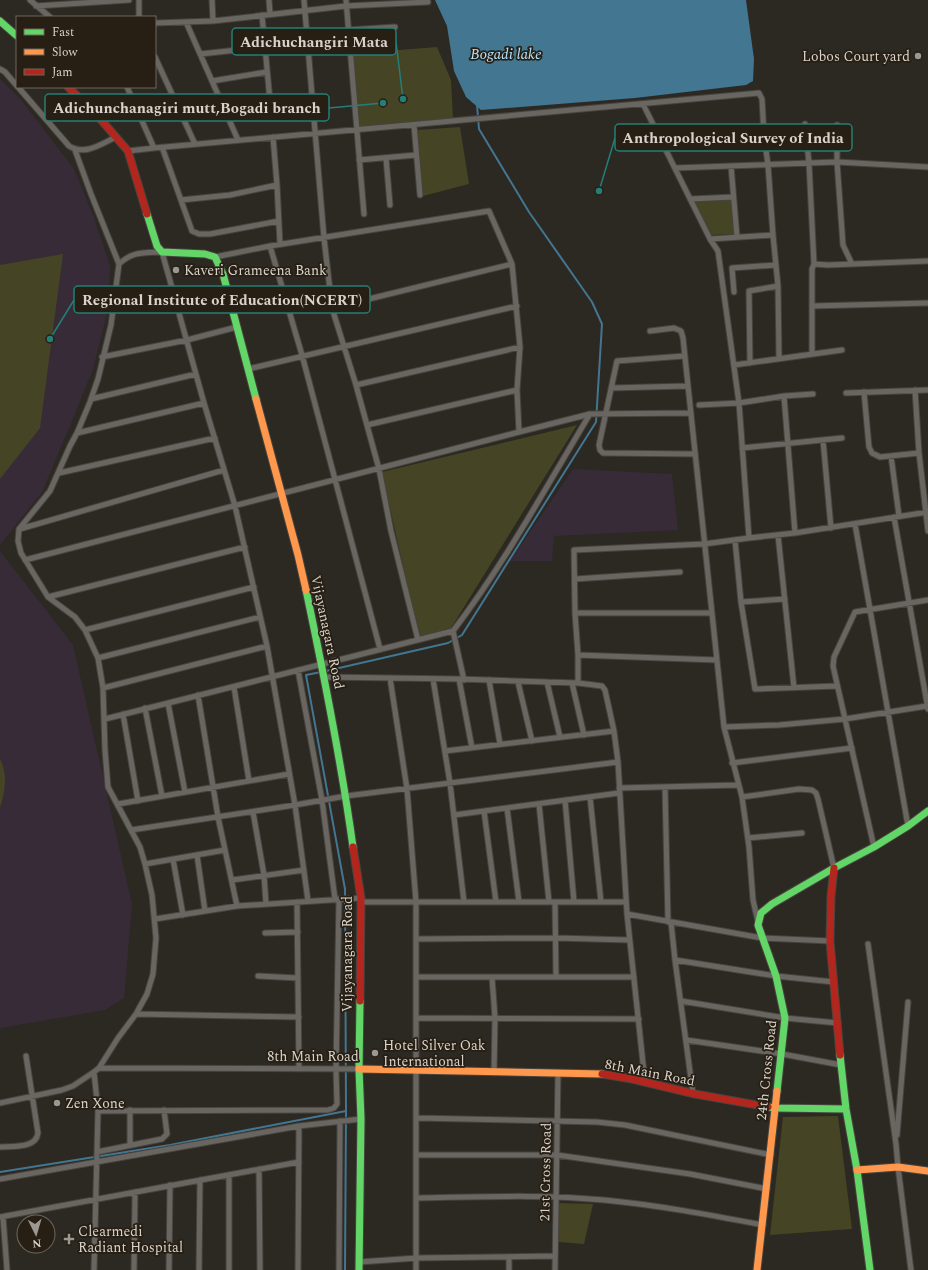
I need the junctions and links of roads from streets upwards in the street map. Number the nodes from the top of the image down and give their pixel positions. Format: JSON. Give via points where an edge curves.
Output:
{"nodes":[{"id":1,"x":30,"y":0,"type":"edge"},
{"id":2,"x":129,"y":0,"type":"edge"},
{"id":3,"x":139,"y":0,"type":"edge"},
{"id":4,"x":212,"y":0,"type":"edge"},
{"id":5,"x":268,"y":0,"type":"edge"},
{"id":6,"x":304,"y":0,"type":"edge"},
{"id":7,"x":428,"y":2,"type":"dead end"},
{"id":8,"x":346,"y":3,"type":"edge"},
{"id":9,"x":36,"y":6,"type":"junction"},
{"id":10,"x":305,"y":11,"type":"junction"},
{"id":11,"x":270,"y":14,"type":"junction"},
{"id":12,"x":262,"y":15,"type":"junction"},
{"id":13,"x":49,"y":16,"type":"edge"},
{"id":14,"x":139,"y":16,"type":"edge"},
{"id":15,"x":0,"y":21,"type":"edge"},
{"id":16,"x":213,"y":21,"type":"junction"},
{"id":17,"x":186,"y":22,"type":"junction"},
{"id":18,"x":156,"y":24,"type":"edge"},
{"id":19,"x":395,"y":27,"type":"dead end"},
{"id":20,"x":348,"y":30,"type":"junction"},
{"id":21,"x":16,"y":35,"type":"edge"},
{"id":22,"x":265,"y":47,"type":"junction"},
{"id":23,"x":200,"y":54,"type":"junction"},
{"id":24,"x":156,"y":59,"type":"edge"},
{"id":25,"x":0,"y":69,"type":"edge"},
{"id":26,"x":267,"y":72,"type":"junction"},
{"id":27,"x":212,"y":80,"type":"junction"},
{"id":28,"x":16,"y":85,"type":"edge"},
{"id":29,"x":19,"y":88,"type":"edge"},
{"id":30,"x":69,"y":88,"type":"edge"},
{"id":31,"x":127,"y":88,"type":"edge"},
{"id":32,"x":311,"y":97,"type":"junction"},
{"id":33,"x":270,"y":101,"type":"junction"},
{"id":34,"x":643,"y":104,"type":"junction"},
{"id":35,"x":223,"y":106,"type":"junction"},
{"id":36,"x":805,"y":124,"type":"dead end"},
{"id":37,"x":414,"y":125,"type":"junction"},
{"id":38,"x":837,"y":125,"type":"dead end"},
{"id":39,"x":356,"y":130,"type":"junction"},
{"id":40,"x":315,"y":133,"type":"junction"},
{"id":41,"x":764,"y":136,"type":"junction"},
{"id":42,"x":116,"y":137,"type":"junction"},
{"id":43,"x":273,"y":137,"type":"junction"},
{"id":44,"x":238,"y":140,"type":"junction"},
{"id":45,"x":661,"y":142,"type":"junction"},
{"id":46,"x":195,"y":144,"type":"junction"},
{"id":47,"x":162,"y":147,"type":"junction"},
{"id":48,"x":154,"y":148,"type":"junction"},
{"id":49,"x":75,"y":150,"type":"junction"},
{"id":50,"x":128,"y":151,"type":"junction"},
{"id":51,"x":416,"y":155,"type":"junction"},
{"id":52,"x":386,"y":158,"type":"junction"},
{"id":53,"x":359,"y":160,"type":"junction"},
{"id":54,"x":837,"y":162,"type":"junction"},
{"id":55,"x":809,"y":163,"type":"junction"},
{"id":56,"x":768,"y":165,"type":"junction"},
{"id":57,"x":731,"y":166,"type":"junction"},
{"id":58,"x":928,"y":167,"type":"edge"},
{"id":59,"x":675,"y":168,"type":"junction"},
{"id":60,"x":277,"y":185,"type":"junction"},
{"id":61,"x":420,"y":195,"type":"dead end"},
{"id":62,"x":733,"y":197,"type":"junction"},
{"id":63,"x":690,"y":198,"type":"junction"},
{"id":64,"x":181,"y":200,"type":"junction"},
{"id":65,"x":390,"y":205,"type":"dead end"},
{"id":66,"x":364,"y":214,"type":"dead end"},
{"id":67,"x":279,"y":221,"type":"junction"},
{"id":68,"x":773,"y":235,"type":"junction"},
{"id":69,"x":737,"y":237,"type":"junction"},
{"id":70,"x":324,"y":238,"type":"junction"},
{"id":71,"x":710,"y":239,"type":"junction"},
{"id":72,"x":280,"y":244,"type":"junction"},
{"id":73,"x":270,"y":246,"type":"junction"},
{"id":74,"x":162,"y":252,"type":"junction"},
{"id":75,"x":215,"y":257,"type":"junction"},
{"id":76,"x":928,"y":261,"type":"edge"},
{"id":77,"x":119,"y":264,"type":"junction"},
{"id":78,"x":512,"y":264,"type":"junction"},
{"id":79,"x":814,"y":264,"type":"junction"},
{"id":80,"x":852,"y":264,"type":"junction"},
{"id":81,"x":776,"y":265,"type":"junction"},
{"id":82,"x":778,"y":286,"type":"junction"},
{"id":83,"x":734,"y":292,"type":"dead end"},
{"id":84,"x":928,"y":303,"type":"edge"},
{"id":85,"x":517,"y":306,"type":"junction"},
{"id":86,"x":812,"y":306,"type":"junction"},
{"id":87,"x":332,"y":308,"type":"junction"},
{"id":88,"x":237,"y":327,"type":"junction"},
{"id":89,"x":650,"y":331,"type":"dead end"},
{"id":90,"x":187,"y":340,"type":"junction"},
{"id":91,"x":344,"y":347,"type":"junction"},
{"id":92,"x":520,"y":347,"type":"junction"},
{"id":93,"x":842,"y":350,"type":"dead end"},
{"id":94,"x":812,"y":353,"type":"junction"},
{"id":95,"x":302,"y":355,"type":"junction"},
{"id":96,"x":684,"y":356,"type":"junction"},
{"id":97,"x":102,"y":357,"type":"junction"},
{"id":98,"x":779,"y":358,"type":"junction"},
{"id":99,"x":750,"y":363,"type":"junction"},
{"id":100,"x":734,"y":365,"type":"junction"},
{"id":101,"x":248,"y":368,"type":"junction"},
{"id":102,"x":196,"y":374,"type":"junction"},
{"id":103,"x":356,"y":385,"type":"junction"},
{"id":104,"x":687,"y":386,"type":"junction"},
{"id":105,"x":611,"y":388,"type":"junction"},
{"id":106,"x":517,"y":390,"type":"junction"},
{"id":107,"x":915,"y":390,"type":"junction"},
{"id":108,"x":928,"y":390,"type":"edge"},
{"id":109,"x":864,"y":392,"type":"junction"},
{"id":110,"x":846,"y":393,"type":"dead end"},
{"id":111,"x":813,"y":394,"type":"dead end"},
{"id":112,"x":784,"y":396,"type":"junction"},
{"id":113,"x":91,"y":399,"type":"junction"},
{"id":114,"x":204,"y":403,"type":"junction"},
{"id":115,"x":739,"y":403,"type":"junction"},
{"id":116,"x":700,"y":405,"type":"dead end"},
{"id":117,"x":690,"y":413,"type":"junction"},
{"id":118,"x":592,"y":414,"type":"junction"},
{"id":119,"x":604,"y":414,"type":"junction"},
{"id":120,"x":367,"y":425,"type":"junction"},
{"id":121,"x":519,"y":432,"type":"junction"},
{"id":122,"x":77,"y":433,"type":"junction"},
{"id":123,"x":215,"y":438,"type":"junction"},
{"id":124,"x":842,"y":438,"type":"dead end"},
{"id":125,"x":823,"y":440,"type":"junction"},
{"id":126,"x":788,"y":443,"type":"junction"},
{"id":127,"x":742,"y":448,"type":"junction"},
{"id":128,"x":919,"y":453,"type":"junction"},
{"id":129,"x":694,"y":454,"type":"junction"},
{"id":130,"x":891,"y":456,"type":"junction"},
{"id":131,"x":379,"y":469,"type":"junction"},
{"id":132,"x":224,"y":470,"type":"junction"},
{"id":133,"x":59,"y":473,"type":"junction"},
{"id":134,"x":336,"y":479,"type":"junction"},
{"id":135,"x":282,"y":494,"type":"junction"},
{"id":136,"x":235,"y":506,"type":"junction"},
{"id":137,"x":927,"y":512,"type":"edge"},
{"id":138,"x":896,"y":516,"type":"junction"},
{"id":139,"x":855,"y":524,"type":"junction"},
{"id":140,"x":831,"y":528,"type":"junction"},
{"id":141,"x":19,"y":529,"type":"junction"},
{"id":142,"x":928,"y":531,"type":"edge"},
{"id":143,"x":795,"y":533,"type":"junction"},
{"id":144,"x":778,"y":535,"type":"junction"},
{"id":145,"x":749,"y":538,"type":"junction"},
{"id":146,"x":736,"y":540,"type":"junction"},
{"id":147,"x":704,"y":544,"type":"junction"},
{"id":148,"x":244,"y":547,"type":"junction"},
{"id":149,"x":25,"y":560,"type":"junction"},
{"id":150,"x":680,"y":572,"type":"dead end"},
{"id":151,"x":574,"y":579,"type":"junction"},
{"id":152,"x":254,"y":587,"type":"junction"},
{"id":153,"x":48,"y":597,"type":"junction"},
{"id":154,"x":785,"y":599,"type":"junction"},
{"id":155,"x":928,"y":600,"type":"edge"},
{"id":156,"x":741,"y":602,"type":"junction"},
{"id":157,"x":909,"y":603,"type":"junction"},
{"id":158,"x":870,"y":609,"type":"junction"},
{"id":159,"x":575,"y":613,"type":"junction"},
{"id":160,"x":712,"y":613,"type":"junction"},
{"id":161,"x":260,"y":617,"type":"junction"},
{"id":162,"x":85,"y":630,"type":"junction"},
{"id":163,"x":454,"y":631,"type":"junction"},
{"id":164,"x":418,"y":640,"type":"junction"},
{"id":165,"x":267,"y":646,"type":"junction"},
{"id":166,"x":380,"y":649,"type":"junction"},
{"id":167,"x":578,"y":655,"type":"junction"},
{"id":168,"x":98,"y":658,"type":"junction"},
{"id":169,"x":717,"y":660,"type":"junction"},
{"id":170,"x":322,"y":664,"type":"junction"},
{"id":171,"x":298,"y":670,"type":"junction"},
{"id":172,"x":272,"y":676,"type":"junction"},
{"id":173,"x":324,"y":677,"type":"junction"},
{"id":174,"x":390,"y":678,"type":"junction"},
{"id":175,"x":433,"y":679,"type":"junction"},
{"id":176,"x":461,"y":680,"type":"junction"},
{"id":177,"x":489,"y":680,"type":"junction"},
{"id":178,"x":518,"y":682,"type":"junction"},
{"id":179,"x":547,"y":682,"type":"junction"},
{"id":180,"x":572,"y":683,"type":"junction"},
{"id":181,"x":578,"y":683,"type":"junction"},
{"id":182,"x":837,"y":686,"type":"junction"},
{"id":183,"x":234,"y":687,"type":"junction"},
{"id":184,"x":103,"y":688,"type":"junction"},
{"id":185,"x":794,"y":688,"type":"junction"},
{"id":186,"x":198,"y":695,"type":"junction"},
{"id":187,"x":168,"y":703,"type":"junction"},
{"id":188,"x":928,"y":707,"type":"edge"},
{"id":189,"x":145,"y":708,"type":"junction"},
{"id":190,"x":888,"y":711,"type":"junction"},
{"id":191,"x":123,"y":714,"type":"junction"},
{"id":192,"x":105,"y":719,"type":"junction"},
{"id":193,"x":845,"y":719,"type":"junction"},
{"id":194,"x":724,"y":727,"type":"junction"},
{"id":195,"x":614,"y":731,"type":"junction"},
{"id":196,"x":584,"y":735,"type":"junction"},
{"id":197,"x":560,"y":738,"type":"junction"},
{"id":198,"x":532,"y":741,"type":"junction"},
{"id":199,"x":500,"y":744,"type":"junction"},
{"id":200,"x":472,"y":748,"type":"junction"},
{"id":201,"x":852,"y":748,"type":"junction"},
{"id":202,"x":445,"y":751,"type":"junction"},
{"id":203,"x":618,"y":762,"type":"junction"},
{"id":204,"x":732,"y":763,"type":"junction"},
{"id":205,"x":289,"y":774,"type":"junction"},
{"id":206,"x":249,"y":781,"type":"junction"},
{"id":207,"x":450,"y":783,"type":"junction"},
{"id":208,"x":738,"y":785,"type":"junction"},
{"id":209,"x":214,"y":787,"type":"junction"},
{"id":210,"x":665,"y":787,"type":"junction"},
{"id":211,"x":406,"y":789,"type":"junction"},
{"id":212,"x":619,"y":791,"type":"junction"},
{"id":213,"x":185,"y":792,"type":"junction"},
{"id":214,"x":162,"y":796,"type":"junction"},
{"id":215,"x":346,"y":796,"type":"junction"},
{"id":216,"x":590,"y":797,"type":"junction"},
{"id":217,"x":742,"y":797,"type":"junction"},
{"id":218,"x":322,"y":800,"type":"junction"},
{"id":219,"x":565,"y":800,"type":"junction"},
{"id":220,"x":138,"y":801,"type":"junction"},
{"id":221,"x":118,"y":804,"type":"junction"},
{"id":222,"x":539,"y":804,"type":"junction"},
{"id":223,"x":295,"y":805,"type":"junction"},
{"id":224,"x":507,"y":808,"type":"junction"},
{"id":225,"x":484,"y":811,"type":"junction"},
{"id":226,"x":928,"y":811,"type":"edge"},
{"id":227,"x":253,"y":812,"type":"junction"},
{"id":228,"x":454,"y":815,"type":"junction"},
{"id":229,"x":218,"y":817,"type":"junction"},
{"id":230,"x":908,"y":826,"type":"junction"},
{"id":231,"x":131,"y":830,"type":"junction"},
{"id":232,"x":802,"y":833,"type":"dead end"},
{"id":233,"x":748,"y":838,"type":"junction"},
{"id":234,"x":874,"y":847,"type":"junction"},
{"id":235,"x":226,"y":850,"type":"junction"},
{"id":236,"x":197,"y":855,"type":"junction"},
{"id":237,"x":173,"y":859,"type":"junction"},
{"id":238,"x":145,"y":864,"type":"junction"},
{"id":239,"x":834,"y":868,"type":"junction"},
{"id":240,"x":304,"y":870,"type":"junction"},
{"id":241,"x":264,"y":875,"type":"junction"},
{"id":242,"x":232,"y":880,"type":"junction"},
{"id":243,"x":337,"y":899,"type":"junction"},
{"id":244,"x":362,"y":900,"type":"junction"},
{"id":245,"x":308,"y":901,"type":"junction"},
{"id":246,"x":297,"y":902,"type":"junction"},
{"id":247,"x":416,"y":902,"type":"junction"},
{"id":248,"x":464,"y":902,"type":"junction"},
{"id":249,"x":496,"y":902,"type":"junction"},
{"id":250,"x":519,"y":902,"type":"junction"},
{"id":251,"x":549,"y":902,"type":"junction"},
{"id":252,"x":556,"y":902,"type":"junction"},
{"id":253,"x":574,"y":902,"type":"junction"},
{"id":254,"x":601,"y":902,"type":"junction"},
{"id":255,"x":626,"y":902,"type":"junction"},
{"id":256,"x":266,"y":904,"type":"junction"},
{"id":257,"x":237,"y":906,"type":"junction"},
{"id":258,"x":205,"y":911,"type":"junction"},
{"id":259,"x":627,"y":914,"type":"junction"},
{"id":260,"x":183,"y":915,"type":"junction"},
{"id":261,"x":155,"y":919,"type":"junction"},
{"id":262,"x":669,"y":922,"type":"junction"},
{"id":263,"x":758,"y":925,"type":"junction"},
{"id":264,"x":298,"y":932,"type":"junction"},
{"id":265,"x":265,"y":933,"type":"dead end"},
{"id":266,"x":556,"y":938,"type":"junction"},
{"id":267,"x":762,"y":938,"type":"junction"},
{"id":268,"x":417,"y":939,"type":"junction"},
{"id":269,"x":630,"y":940,"type":"junction"},
{"id":270,"x":830,"y":940,"type":"junction"},
{"id":271,"x":868,"y":944,"type":"dead end"},
{"id":272,"x":675,"y":960,"type":"junction"},
{"id":273,"x":258,"y":976,"type":"dead end"},
{"id":274,"x":776,"y":976,"type":"junction"},
{"id":275,"x":417,"y":977,"type":"junction"},
{"id":276,"x":492,"y":977,"type":"junction"},
{"id":277,"x":556,"y":977,"type":"junction"},
{"id":278,"x":634,"y":977,"type":"junction"},
{"id":279,"x":298,"y":978,"type":"junction"},
{"id":280,"x":834,"y":982,"type":"junction"},
{"id":281,"x":681,"y":1001,"type":"junction"},
{"id":282,"x":908,"y":1002,"type":"dead end"},
{"id":283,"x":136,"y":1014,"type":"junction"},
{"id":284,"x":299,"y":1017,"type":"junction"},
{"id":285,"x":417,"y":1018,"type":"junction"},
{"id":286,"x":495,"y":1018,"type":"junction"},
{"id":287,"x":785,"y":1018,"type":"junction"},
{"id":288,"x":639,"y":1019,"type":"junction"},
{"id":289,"x":838,"y":1023,"type":"junction"},
{"id":290,"x":686,"y":1040,"type":"junction"},
{"id":291,"x":782,"y":1054,"type":"junction"},
{"id":292,"x":26,"y":1056,"type":"dead end"},
{"id":293,"x":841,"y":1065,"type":"junction"},
{"id":294,"x":99,"y":1068,"type":"junction"},
{"id":295,"x":299,"y":1069,"type":"junction"},
{"id":296,"x":336,"y":1069,"type":"junction"},
{"id":297,"x":358,"y":1069,"type":"junction"},
{"id":298,"x":417,"y":1070,"type":"junction"},
{"id":299,"x":94,"y":1072,"type":"junction"},
{"id":300,"x":494,"y":1072,"type":"junction"},
{"id":301,"x":558,"y":1073,"type":"junction"},
{"id":302,"x":645,"y":1082,"type":"junction"},
{"id":303,"x":693,"y":1094,"type":"junction"},
{"id":304,"x":32,"y":1097,"type":"junction"},
{"id":305,"x":0,"y":1103,"type":"edge"},
{"id":306,"x":775,"y":1108,"type":"junction"},
{"id":307,"x":846,"y":1109,"type":"junction"},
{"id":308,"x":130,"y":1110,"type":"junction"},
{"id":309,"x":164,"y":1110,"type":"junction"},
{"id":310,"x":98,"y":1111,"type":"junction"},
{"id":311,"x":417,"y":1118,"type":"junction"},
{"id":312,"x":361,"y":1119,"type":"junction"},
{"id":313,"x":340,"y":1121,"type":"junction"},
{"id":314,"x":558,"y":1121,"type":"junction"},
{"id":315,"x":299,"y":1126,"type":"junction"},
{"id":316,"x":896,"y":1144,"type":"junction"},
{"id":317,"x":130,"y":1145,"type":"junction"},
{"id":318,"x":0,"y":1147,"type":"edge"},
{"id":319,"x":96,"y":1152,"type":"junction"},
{"id":320,"x":416,"y":1154,"type":"junction"},
{"id":321,"x":557,"y":1155,"type":"junction"},
{"id":322,"x":771,"y":1155,"type":"junction"},
{"id":323,"x":96,"y":1162,"type":"junction"},
{"id":324,"x":299,"y":1162,"type":"junction"},
{"id":325,"x":898,"y":1167,"type":"junction"},
{"id":326,"x":259,"y":1169,"type":"junction"},
{"id":327,"x":857,"y":1170,"type":"junction"},
{"id":328,"x":928,"y":1171,"type":"edge"},
{"id":329,"x":229,"y":1175,"type":"junction"},
{"id":330,"x":0,"y":1179,"type":"edge"},
{"id":331,"x":200,"y":1180,"type":"junction"},
{"id":332,"x":170,"y":1186,"type":"junction"},
{"id":333,"x":767,"y":1189,"type":"junction"},
{"id":334,"x":135,"y":1192,"type":"junction"},
{"id":335,"x":557,"y":1197,"type":"junction"},
{"id":336,"x":417,"y":1198,"type":"junction"},
{"id":337,"x":95,"y":1199,"type":"junction"},
{"id":338,"x":1,"y":1217,"type":"edge"},
{"id":339,"x":763,"y":1225,"type":"junction"},
{"id":340,"x":555,"y":1256,"type":"junction"},
{"id":341,"x":510,"y":1257,"type":"junction"},
{"id":342,"x":416,"y":1258,"type":"junction"},
{"id":343,"x":359,"y":1262,"type":"junction"},
{"id":344,"x":7,"y":1270,"type":"edge"},
{"id":345,"x":94,"y":1270,"type":"edge"},
{"id":346,"x":134,"y":1270,"type":"edge"},
{"id":347,"x":168,"y":1270,"type":"edge"},
{"id":348,"x":199,"y":1270,"type":"edge"},
{"id":349,"x":229,"y":1270,"type":"edge"},
{"id":350,"x":260,"y":1270,"type":"edge"},
{"id":351,"x":298,"y":1270,"type":"edge"},
{"id":352,"x":339,"y":1270,"type":"edge"},
{"id":353,"x":359,"y":1270,"type":"edge"},
{"id":354,"x":416,"y":1270,"type":"edge"},
{"id":355,"x":510,"y":1270,"type":"edge"},
{"id":356,"x":555,"y":1270,"type":"edge"},
{"id":357,"x":757,"y":1270,"type":"edge"},
{"id":358,"x":870,"y":1270,"type":"edge"},
{"id":359,"x":911,"y":1270,"type":"edge"}],
"edges":[{"from":1,"to":9,"type":"street"},
{"from":2,"to":9,"type":"street"},
{"from":3,"to":14,"type":"street"},
{"from":4,"to":16,"type":"street"},
{"from":5,"to":11,"type":"street"},
{"from":6,"to":10,"type":"street"},
{"from":7,"to":8,"type":"street"},
{"from":8,"to":10,"type":"street"},
{"from":8,"to":20,"type":"street"},
{"from":9,"to":13,"type":"street"},
{"from":10,"to":11,"type":"street"},
{"from":10,"to":32,"type":"street"},
{"from":11,"to":12,"type":"street"},
{"from":12,"to":16,"type":"street"},
{"from":12,"to":22,"type":"street"},
{"from":15,"to":21,"type":"street"},
{"from":16,"to":17,"type":"street"},
{"from":17,"to":18,"type":"street"},
{"from":17,"to":23,"type":"street"},
{"from":19,"to":20,"type":"street"},
{"from":20,"to":39,"type":"street"},
{"from":22,"to":23,"type":"street"},
{"from":22,"to":26,"type":"street"},
{"from":23,"to":27,"type":"street"},
{"from":24,"to":46,"type":"street"},
{"from":25,"to":28,"type":"street"},
{"from":26,"to":27,"type":"street"},
{"from":26,"to":33,"type":"street"},
{"from":27,"to":35,"type":"street"},
{"from":29,"to":49,"type":"street"},
{"from":30,"to":42,"type":"street"},
{"from":31,"to":48,"type":"street"},
{"from":32,"to":33,"type":"street"},
{"from":32,"to":40,"type":"street"},
{"from":33,"to":35,"type":"street"},
{"from":34,"to":37,"type":"street"},
{"from":34,"to":41,"type":"street","via":[[759,93],[762,99]]},
{"from":34,"to":45,"type":"street"},
{"from":35,"to":44,"type":"street"},
{"from":36,"to":55,"type":"street"},
{"from":37,"to":39,"type":"street"},
{"from":37,"to":51,"type":"street"},
{"from":38,"to":54,"type":"street"},
{"from":39,"to":40,"type":"street"},
{"from":39,"to":53,"type":"street"},
{"from":40,"to":43,"type":"street"},
{"from":40,"to":70,"type":"street"},
{"from":41,"to":45,"type":"street"},
{"from":41,"to":56,"type":"street"},
{"from":42,"to":49,"type":"street","via":[[86,151]]},
{"from":42,"to":50,"type":"street"},
{"from":43,"to":44,"type":"street"},
{"from":43,"to":60,"type":"street"},
{"from":44,"to":46,"type":"street"},
{"from":45,"to":59,"type":"street"},
{"from":46,"to":47,"type":"street"},
{"from":47,"to":48,"type":"street"},
{"from":47,"to":64,"type":"street"},
{"from":48,"to":50,"type":"street"},
{"from":49,"to":77,"type":"street"},
{"from":50,"to":74,"type":"street","via":[[156,246]]},
{"from":51,"to":52,"type":"street"},
{"from":51,"to":61,"type":"street"},
{"from":52,"to":53,"type":"street"},
{"from":52,"to":65,"type":"street"},
{"from":53,"to":66,"type":"street"},
{"from":54,"to":55,"type":"street"},
{"from":54,"to":58,"type":"street"},
{"from":54,"to":80,"type":"street","via":[[843,245]]},
{"from":55,"to":56,"type":"street"},
{"from":55,"to":79,"type":"street"},
{"from":56,"to":57,"type":"street"},
{"from":56,"to":68,"type":"street"},
{"from":57,"to":59,"type":"street"},
{"from":57,"to":62,"type":"street"},
{"from":59,"to":63,"type":"street"},
{"from":60,"to":64,"type":"street","via":[[230,195]]},
{"from":60,"to":67,"type":"street"},
{"from":62,"to":63,"type":"street"},
{"from":62,"to":69,"type":"street"},
{"from":63,"to":71,"type":"street"},
{"from":64,"to":67,"type":"street","via":[[192,231],[199,234],[231,231]]},
{"from":67,"to":72,"type":"street"},
{"from":68,"to":69,"type":"street"},
{"from":68,"to":81,"type":"street"},
{"from":69,"to":71,"type":"street"},
{"from":70,"to":72,"type":"street"},
{"from":70,"to":78,"type":"street","via":[[489,211]]},
{"from":70,"to":87,"type":"street"},
{"from":71,"to":100,"type":"street","via":[[718,251]]},
{"from":72,"to":73,"type":"street"},
{"from":73,"to":75,"type":"street"},
{"from":73,"to":95,"type":"street"},
{"from":74,"to":75,"type":"street","via":[[205,254]]},
{"from":74,"to":77,"type":"street","via":[[134,254]]},
{"from":74,"to":90,"type":"street"},
{"from":75,"to":88,"type":"street","name":"Vijayanagara Road","via":[[223,274]]},
{"from":76,"to":80,"type":"street"},
{"from":77,"to":97,"type":"street","via":[[110,325]]},
{"from":78,"to":85,"type":"street"},
{"from":78,"to":87,"type":"street"},
{"from":79,"to":80,"type":"street"},
{"from":79,"to":86,"type":"street"},
{"from":81,"to":82,"type":"street"},
{"from":81,"to":83,"type":"street","via":[[732,268]]},
{"from":82,"to":98,"type":"street"},
{"from":82,"to":99,"type":"street","via":[[749,291]]},
{"from":84,"to":86,"type":"street"},
{"from":85,"to":91,"type":"street"},
{"from":85,"to":92,"type":"street"},
{"from":86,"to":94,"type":"street"},
{"from":87,"to":91,"type":"street"},
{"from":88,"to":90,"type":"street"},
{"from":88,"to":101,"type":"street","name":"Vijayanagara Road"},
{"from":89,"to":96,"type":"street","via":[[674,328],[681,331]]},
{"from":90,"to":97,"type":"street"},
{"from":90,"to":102,"type":"street"},
{"from":91,"to":95,"type":"street"},
{"from":91,"to":103,"type":"street"},
{"from":92,"to":103,"type":"street"},
{"from":92,"to":106,"type":"street"},
{"from":93,"to":94,"type":"street"},
{"from":94,"to":98,"type":"street"},
{"from":95,"to":101,"type":"street"},
{"from":95,"to":134,"type":"street"},
{"from":96,"to":104,"type":"street"},
{"from":96,"to":105,"type":"street","via":[[617,361]]},
{"from":97,"to":113,"type":"street"},
{"from":98,"to":99,"type":"street"},
{"from":99,"to":100,"type":"street"},
{"from":100,"to":115,"type":"street"},
{"from":101,"to":135,"type":"street","name":"Vijayanagara Road"},
{"from":102,"to":113,"type":"street"},
{"from":102,"to":114,"type":"street"},
{"from":103,"to":120,"type":"street"},
{"from":104,"to":105,"type":"street"},
{"from":104,"to":117,"type":"street"},
{"from":105,"to":119,"type":"street"},
{"from":106,"to":120,"type":"street"},
{"from":106,"to":121,"type":"street"},
{"from":107,"to":108,"type":"street"},
{"from":107,"to":109,"type":"street"},
{"from":107,"to":128,"type":"street"},
{"from":109,"to":110,"type":"street"},
{"from":109,"to":130,"type":"street","via":[[869,447],[872,453],[880,457]]},
{"from":111,"to":112,"type":"street"},
{"from":112,"to":115,"type":"street"},
{"from":112,"to":126,"type":"street"},
{"from":113,"to":122,"type":"street"},
{"from":114,"to":122,"type":"street"},
{"from":114,"to":123,"type":"street"},
{"from":115,"to":116,"type":"street"},
{"from":115,"to":127,"type":"street"},
{"from":117,"to":119,"type":"street"},
{"from":117,"to":129,"type":"street"},
{"from":118,"to":119,"type":"street"},
{"from":118,"to":121,"type":"street"},
{"from":118,"to":163,"type":"street","via":[[474,604]]},
{"from":119,"to":129,"type":"street","via":[[599,445],[603,453]]},
{"from":120,"to":131,"type":"street"},
{"from":121,"to":131,"type":"street"},
{"from":122,"to":133,"type":"street"},
{"from":123,"to":132,"type":"street"},
{"from":123,"to":133,"type":"street"},
{"from":124,"to":125,"type":"street"},
{"from":125,"to":126,"type":"street"},
{"from":125,"to":140,"type":"street"},
{"from":126,"to":127,"type":"street"},
{"from":126,"to":143,"type":"street"},
{"from":127,"to":145,"type":"street"},
{"from":128,"to":130,"type":"street"},
{"from":128,"to":137,"type":"street"},
{"from":129,"to":147,"type":"street"},
{"from":130,"to":138,"type":"street"},
{"from":131,"to":134,"type":"street"},
{"from":131,"to":164,"type":"street","via":[[391,531]]},
{"from":132,"to":136,"type":"street"},
{"from":132,"to":141,"type":"street"},
{"from":133,"to":141,"type":"street","via":[[50,491]]},
{"from":134,"to":135,"type":"street"},
{"from":134,"to":166,"type":"street"},
{"from":135,"to":136,"type":"street"},
{"from":135,"to":170,"type":"street","name":"Vijayanagara Road"},
{"from":136,"to":148,"type":"street"},
{"from":136,"to":149,"type":"street"},
{"from":137,"to":138,"type":"street"},
{"from":137,"to":142,"type":"street"},
{"from":138,"to":139,"type":"street"},
{"from":138,"to":157,"type":"street"},
{"from":139,"to":140,"type":"street"},
{"from":139,"to":158,"type":"street"},
{"from":140,"to":143,"type":"street"},
{"from":141,"to":149,"type":"street","via":[[18,541]]},
{"from":143,"to":144,"type":"street"},
{"from":144,"to":145,"type":"street"},
{"from":144,"to":154,"type":"street"},
{"from":145,"to":146,"type":"street"},
{"from":146,"to":147,"type":"street"},
{"from":146,"to":156,"type":"street"},
{"from":147,"to":151,"type":"street","via":[[574,550]]},
{"from":147,"to":160,"type":"street"},
{"from":148,"to":152,"type":"street"},
{"from":148,"to":153,"type":"street"},
{"from":149,"to":153,"type":"street"},
{"from":150,"to":151,"type":"street"},
{"from":151,"to":159,"type":"street"},
{"from":152,"to":161,"type":"street"},
{"from":152,"to":162,"type":"street"},
{"from":153,"to":162,"type":"street","via":[[76,617]]},
{"from":154,"to":156,"type":"street"},
{"from":154,"to":185,"type":"street"},
{"from":155,"to":157,"type":"street"},
{"from":156,"to":185,"type":"street","via":[[755,690]]},
{"from":157,"to":158,"type":"street"},
{"from":157,"to":188,"type":"street"},
{"from":158,"to":182,"type":"street","via":[[855,612],[834,657]]},
{"from":158,"to":190,"type":"street"},
{"from":159,"to":160,"type":"street"},
{"from":159,"to":167,"type":"street"},
{"from":160,"to":169,"type":"street"},
{"from":161,"to":165,"type":"street"},
{"from":161,"to":168,"type":"street"},
{"from":162,"to":168,"type":"street"},
{"from":163,"to":164,"type":"street"},
{"from":163,"to":176,"type":"street"},
{"from":164,"to":166,"type":"street"},
{"from":165,"to":172,"type":"street"},
{"from":165,"to":184,"type":"street"},
{"from":166,"to":170,"type":"street"},
{"from":167,"to":169,"type":"street"},
{"from":167,"to":181,"type":"street"},
{"from":168,"to":184,"type":"street"},
{"from":169,"to":194,"type":"street"},
{"from":170,"to":171,"type":"street"},
{"from":170,"to":173,"type":"street","name":"Vijayanagara Road"},
{"from":171,"to":172,"type":"street"},
{"from":171,"to":218,"type":"street"},
{"from":172,"to":183,"type":"street"},
{"from":172,"to":205,"type":"street"},
{"from":173,"to":174,"type":"street"},
{"from":173,"to":215,"type":"street","name":"Vijayanagara Road"},
{"from":174,"to":175,"type":"street"},
{"from":174,"to":211,"type":"street"},
{"from":175,"to":176,"type":"street"},
{"from":175,"to":202,"type":"street"},
{"from":176,"to":177,"type":"street"},
{"from":176,"to":200,"type":"street"},
{"from":177,"to":178,"type":"street"},
{"from":177,"to":199,"type":"street"},
{"from":178,"to":179,"type":"street"},
{"from":178,"to":198,"type":"street"},
{"from":179,"to":180,"type":"street"},
{"from":179,"to":197,"type":"street"},
{"from":180,"to":181,"type":"street"},
{"from":180,"to":196,"type":"street"},
{"from":181,"to":195,"type":"street","via":[[602,686],[605,690]]},
{"from":182,"to":185,"type":"street"},
{"from":182,"to":193,"type":"street"},
{"from":183,"to":186,"type":"street"},
{"from":183,"to":206,"type":"street"},
{"from":184,"to":192,"type":"street"},
{"from":186,"to":187,"type":"street"},
{"from":186,"to":209,"type":"street"},
{"from":187,"to":189,"type":"street"},
{"from":187,"to":213,"type":"street"},
{"from":188,"to":190,"type":"street"},
{"from":189,"to":191,"type":"street"},
{"from":189,"to":214,"type":"street"},
{"from":190,"to":193,"type":"street"},
{"from":190,"to":230,"type":"street"},
{"from":191,"to":192,"type":"street"},
{"from":191,"to":220,"type":"street"},
{"from":192,"to":221,"type":"street","via":[[108,787]]},
{"from":193,"to":194,"type":"street"},
{"from":193,"to":201,"type":"street"},
{"from":194,"to":204,"type":"street"},
{"from":195,"to":196,"type":"street"},
{"from":195,"to":203,"type":"street"},
{"from":196,"to":197,"type":"street"},
{"from":197,"to":198,"type":"street"},
{"from":198,"to":199,"type":"street"},
{"from":199,"to":200,"type":"street"},
{"from":200,"to":202,"type":"street"},
{"from":201,"to":204,"type":"street"},
{"from":201,"to":234,"type":"street"},
{"from":202,"to":207,"type":"street"},
{"from":203,"to":207,"type":"street"},
{"from":203,"to":212,"type":"street"},
{"from":204,"to":208,"type":"street"},
{"from":205,"to":206,"type":"street"},
{"from":205,"to":223,"type":"street"},
{"from":206,"to":209,"type":"street"},
{"from":207,"to":211,"type":"street"},
{"from":207,"to":228,"type":"street"},
{"from":208,"to":210,"type":"street"},
{"from":208,"to":217,"type":"street"},
{"from":209,"to":213,"type":"street"},
{"from":209,"to":229,"type":"street"},
{"from":210,"to":212,"type":"street"},
{"from":210,"to":262,"type":"street"},
{"from":211,"to":215,"type":"street"},
{"from":211,"to":247,"type":"street"},
{"from":212,"to":216,"type":"street"},
{"from":212,"to":255,"type":"street"},
{"from":213,"to":214,"type":"street"},
{"from":214,"to":220,"type":"street"},
{"from":215,"to":218,"type":"street"},
{"from":215,"to":244,"type":"street","name":"Vijayanagara Road"},
{"from":216,"to":219,"type":"street"},
{"from":216,"to":254,"type":"street"},
{"from":217,"to":233,"type":"street"},
{"from":217,"to":239,"type":"street","via":[[799,789],[812,790],[818,799]]},
{"from":218,"to":223,"type":"street"},
{"from":218,"to":243,"type":"street"},
{"from":219,"to":222,"type":"street"},
{"from":219,"to":253,"type":"street"},
{"from":220,"to":221,"type":"street"},
{"from":221,"to":231,"type":"street"},
{"from":222,"to":224,"type":"street"},
{"from":222,"to":251,"type":"street"},
{"from":223,"to":227,"type":"street"},
{"from":223,"to":240,"type":"street"},
{"from":224,"to":225,"type":"street"},
{"from":224,"to":250,"type":"street"},
{"from":225,"to":228,"type":"street"},
{"from":225,"to":249,"type":"street"},
{"from":226,"to":230,"type":"street"},
{"from":227,"to":229,"type":"street"},
{"from":227,"to":241,"type":"street"},
{"from":228,"to":248,"type":"street"},
{"from":229,"to":231,"type":"street"},
{"from":229,"to":235,"type":"street"},
{"from":230,"to":234,"type":"street"},
{"from":231,"to":238,"type":"street"},
{"from":232,"to":233,"type":"street"},
{"from":233,"to":263,"type":"street","via":[[753,900]]},
{"from":234,"to":239,"type":"street"},
{"from":235,"to":236,"type":"street"},
{"from":235,"to":242,"type":"street"},
{"from":236,"to":237,"type":"street"},
{"from":236,"to":258,"type":"street"},
{"from":237,"to":238,"type":"street"},
{"from":237,"to":260,"type":"street"},
{"from":238,"to":261,"type":"street"},
{"from":239,"to":263,"type":"street","via":[[766,908],[761,913]]},
{"from":239,"to":270,"type":"street"},
{"from":240,"to":241,"type":"street"},
{"from":240,"to":245,"type":"street"},
{"from":241,"to":242,"type":"street"},
{"from":241,"to":256,"type":"street"},
{"from":242,"to":257,"type":"street"},
{"from":243,"to":244,"type":"street"},
{"from":243,"to":245,"type":"street"},
{"from":243,"to":296,"type":"street"},
{"from":244,"to":247,"type":"street"},
{"from":244,"to":297,"type":"street","name":"Vijayanagara Road"},
{"from":245,"to":246,"type":"street"},
{"from":246,"to":256,"type":"street"},
{"from":246,"to":264,"type":"street"},
{"from":247,"to":248,"type":"street"},
{"from":247,"to":268,"type":"street"},
{"from":248,"to":249,"type":"street"},
{"from":249,"to":250,"type":"street"},
{"from":250,"to":251,"type":"street"},
{"from":251,"to":252,"type":"street"},
{"from":252,"to":253,"type":"street"},
{"from":252,"to":266,"type":"street"},
{"from":253,"to":254,"type":"street"},
{"from":254,"to":255,"type":"street"},
{"from":255,"to":259,"type":"street"},
{"from":256,"to":257,"type":"street"},
{"from":257,"to":258,"type":"street"},
{"from":258,"to":260,"type":"street"},
{"from":259,"to":262,"type":"street"},
{"from":259,"to":269,"type":"street"},
{"from":260,"to":261,"type":"street"},
{"from":261,"to":283,"type":"street","via":[[156,938],[152,974],[147,994]]},
{"from":262,"to":267,"type":"street"},
{"from":262,"to":272,"type":"street"},
{"from":263,"to":267,"type":"street","name":"24th Cross Road"},
{"from":264,"to":265,"type":"street"},
{"from":264,"to":279,"type":"street"},
{"from":266,"to":268,"type":"street"},
{"from":266,"to":269,"type":"street"},
{"from":266,"to":277,"type":"street"},
{"from":267,"to":270,"type":"street"},
{"from":267,"to":274,"type":"street","name":"24th Cross Road"},
{"from":268,"to":275,"type":"street"},
{"from":269,"to":278,"type":"street"},
{"from":270,"to":280,"type":"street"},
{"from":271,"to":316,"type":"street"},
{"from":272,"to":274,"type":"street"},
{"from":272,"to":281,"type":"street"},
{"from":273,"to":279,"type":"street"},
{"from":274,"to":280,"type":"street"},
{"from":274,"to":287,"type":"street","name":"24th Cross Road"},
{"from":275,"to":276,"type":"street"},
{"from":275,"to":285,"type":"street"},
{"from":276,"to":277,"type":"street"},
{"from":276,"to":286,"type":"street"},
{"from":277,"to":278,"type":"street"},
{"from":278,"to":288,"type":"street"},
{"from":279,"to":284,"type":"street"},
{"from":280,"to":289,"type":"street"},
{"from":281,"to":287,"type":"street"},
{"from":281,"to":290,"type":"street"},
{"from":282,"to":316,"type":"street"},
{"from":283,"to":284,"type":"street"},
{"from":283,"to":294,"type":"street"},
{"from":284,"to":295,"type":"street"},
{"from":285,"to":286,"type":"street"},
{"from":285,"to":298,"type":"street"},
{"from":286,"to":288,"type":"street"},
{"from":286,"to":300,"type":"street"},
{"from":287,"to":289,"type":"street"},
{"from":287,"to":291,"type":"street","name":"24th Cross Road"},
{"from":288,"to":302,"type":"street"},
{"from":289,"to":293,"type":"street"},
{"from":290,"to":291,"type":"street"},
{"from":290,"to":303,"type":"street"},
{"from":291,"to":293,"type":"street"},
{"from":291,"to":306,"type":"street","name":"24th Cross Road"},
{"from":292,"to":304,"type":"street"},
{"from":293,"to":307,"type":"street"},
{"from":294,"to":295,"type":"street","name":"8th Main Road"},
{"from":294,"to":299,"type":"street"},
{"from":295,"to":296,"type":"street","name":"8th Main Road"},
{"from":296,"to":297,"type":"street","name":"8th Main Road"},
{"from":296,"to":309,"type":"street","via":[[337,1104],[334,1108]]},
{"from":297,"to":298,"type":"street","name":"8th Main Road"},
{"from":297,"to":312,"type":"street","name":"Vijayanagara Road"},
{"from":298,"to":300,"type":"street","name":"8th Main Road"},
{"from":298,"to":311,"type":"street"},
{"from":299,"to":304,"type":"street","via":[[73,1086]]},
{"from":299,"to":310,"type":"street"},
{"from":300,"to":301,"type":"street","name":"8th Main Road"},
{"from":301,"to":302,"type":"street","name":"8th Main Road","via":[[604,1074]]},
{"from":301,"to":314,"type":"street","name":"21st Cross Road"},
{"from":302,"to":303,"type":"street","name":"8th Main Road"},
{"from":303,"to":306,"type":"street","name":"8th Main Road"},
{"from":304,"to":305,"type":"street"},
{"from":304,"to":318,"type":"street","via":[[38,1138],[27,1144]]},
{"from":306,"to":307,"type":"street","name":"8th Main Road"},
{"from":306,"to":322,"type":"street","name":"24th Cross Road"},
{"from":307,"to":327,"type":"street"},
{"from":308,"to":309,"type":"street"},
{"from":308,"to":310,"type":"street"},
{"from":308,"to":317,"type":"street"},
{"from":309,"to":317,"type":"street","via":[[167,1134],[165,1137]]},
{"from":310,"to":319,"type":"street"},
{"from":311,"to":314,"type":"street"},
{"from":311,"to":320,"type":"street"},
{"from":312,"to":313,"type":"street"},
{"from":312,"to":343,"type":"street","name":"Vijayanagara Road"},
{"from":313,"to":315,"type":"street"},
{"from":313,"to":352,"type":"street"},
{"from":314,"to":321,"type":"street","name":"21st Cross Road"},
{"from":314,"to":322,"type":"street","via":[[624,1125]]},
{"from":315,"to":323,"type":"street"},
{"from":315,"to":324,"type":"street"},
{"from":316,"to":325,"type":"street"},
{"from":317,"to":319,"type":"street"},
{"from":319,"to":323,"type":"street"},
{"from":320,"to":321,"type":"street"},
{"from":320,"to":336,"type":"street"},
{"from":321,"to":333,"type":"street","via":[[690,1174]]},
{"from":321,"to":335,"type":"street","name":"21st Cross Road"},
{"from":322,"to":333,"type":"street","name":"24th Cross Road"},
{"from":323,"to":330,"type":"street"},
{"from":323,"to":337,"type":"street"},
{"from":324,"to":326,"type":"street"},
{"from":324,"to":351,"type":"street"},
{"from":325,"to":327,"type":"street"},
{"from":325,"to":328,"type":"street"},
{"from":325,"to":359,"type":"street"},
{"from":326,"to":329,"type":"street"},
{"from":326,"to":350,"type":"street"},
{"from":327,"to":358,"type":"street"},
{"from":329,"to":331,"type":"street"},
{"from":329,"to":349,"type":"street"},
{"from":331,"to":332,"type":"street"},
{"from":331,"to":348,"type":"street"},
{"from":332,"to":334,"type":"street"},
{"from":332,"to":347,"type":"street"},
{"from":333,"to":339,"type":"street","name":"24th Cross Road"},
{"from":334,"to":337,"type":"street"},
{"from":334,"to":346,"type":"street"},
{"from":335,"to":336,"type":"street"},
{"from":335,"to":339,"type":"street","via":[[642,1204]]},
{"from":335,"to":340,"type":"street","name":"21st Cross Road"},
{"from":336,"to":342,"type":"street"},
{"from":337,"to":338,"type":"street"},
{"from":337,"to":345,"type":"street"},
{"from":338,"to":344,"type":"street"},
{"from":339,"to":357,"type":"street","name":"24th Cross Road"},
{"from":340,"to":341,"type":"street"},
{"from":340,"to":356,"type":"street","name":"21st Cross Road"},
{"from":341,"to":342,"type":"street"},
{"from":341,"to":355,"type":"street"},
{"from":342,"to":343,"type":"street"},
{"from":342,"to":354,"type":"street"},
{"from":343,"to":353,"type":"street","name":"Vijayanagara Road"}]}
